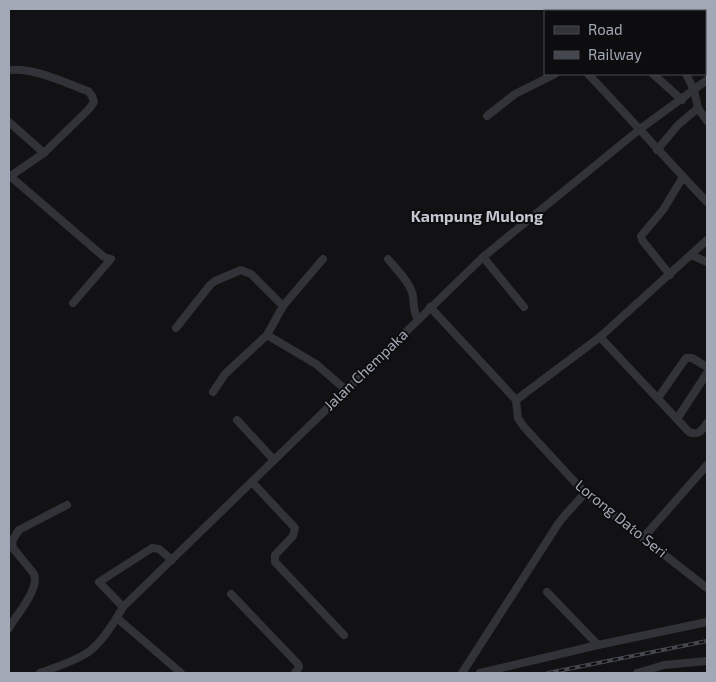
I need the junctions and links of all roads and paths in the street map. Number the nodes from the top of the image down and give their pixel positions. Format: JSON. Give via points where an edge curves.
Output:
{"nodes":[{"id":1,"x":9,"y":70,"type":"edge"},
{"id":2,"x":553,"y":75,"type":"edge"},
{"id":3,"x":589,"y":75,"type":"edge"},
{"id":4,"x":654,"y":75,"type":"edge"},
{"id":5,"x":686,"y":75,"type":"edge"},
{"id":6,"x":707,"y":80,"type":"edge"},
{"id":7,"x":694,"y":90,"type":"junction"},
{"id":8,"x":682,"y":100,"type":"junction"},
{"id":9,"x":698,"y":108,"type":"junction"},
{"id":10,"x":487,"y":116,"type":"dead end"},
{"id":11,"x":707,"y":121,"type":"edge"},
{"id":12,"x":9,"y":122,"type":"edge"},
{"id":13,"x":640,"y":130,"type":"junction"},
{"id":14,"x":657,"y":150,"type":"junction"},
{"id":15,"x":44,"y":153,"type":"junction"},
{"id":16,"x":10,"y":176,"type":"edge"},
{"id":17,"x":683,"y":176,"type":"junction"},
{"id":18,"x":707,"y":202,"type":"edge"},
{"id":19,"x":707,"y":240,"type":"edge"},
{"id":20,"x":691,"y":255,"type":"junction"},
{"id":21,"x":483,"y":257,"type":"junction"},
{"id":22,"x":323,"y":259,"type":"dead end"},
{"id":23,"x":388,"y":260,"type":"dead end"},
{"id":24,"x":707,"y":262,"type":"edge"},
{"id":25,"x":670,"y":275,"type":"junction"},
{"id":26,"x":73,"y":303,"type":"dead end"},
{"id":27,"x":283,"y":306,"type":"junction"},
{"id":28,"x":430,"y":307,"type":"junction"},
{"id":29,"x":524,"y":307,"type":"dead end"},
{"id":30,"x":418,"y":319,"type":"junction"},
{"id":31,"x":176,"y":328,"type":"dead end"},
{"id":32,"x":267,"y":335,"type":"junction"},
{"id":33,"x":600,"y":336,"type":"junction"},
{"id":34,"x":707,"y":367,"type":"edge"},
{"id":35,"x":707,"y":373,"type":"edge"},
{"id":36,"x":346,"y":390,"type":"junction"},
{"id":37,"x":213,"y":392,"type":"dead end"},
{"id":38,"x":658,"y":398,"type":"junction"},
{"id":39,"x":516,"y":400,"type":"junction"},
{"id":40,"x":677,"y":419,"type":"junction"},
{"id":41,"x":237,"y":420,"type":"dead end"},
{"id":42,"x":707,"y":423,"type":"edge"},
{"id":43,"x":704,"y":435,"type":"edge"},
{"id":44,"x":274,"y":460,"type":"junction"},
{"id":45,"x":707,"y":465,"type":"edge"},
{"id":46,"x":700,"y":474,"type":"junction"},
{"id":47,"x":707,"y":479,"type":"edge"},
{"id":48,"x":252,"y":482,"type":"junction"},
{"id":49,"x":585,"y":493,"type":"junction"},
{"id":50,"x":67,"y":505,"type":"dead end"},
{"id":51,"x":643,"y":538,"type":"junction"},
{"id":52,"x":172,"y":560,"type":"junction"},
{"id":53,"x":707,"y":588,"type":"edge"},
{"id":54,"x":547,"y":592,"type":"dead end"},
{"id":55,"x":231,"y":594,"type":"dead end"},
{"id":56,"x":123,"y":607,"type":"junction"},
{"id":57,"x":117,"y":618,"type":"junction"},
{"id":58,"x":707,"y":622,"type":"edge"},
{"id":59,"x":9,"y":628,"type":"edge"},
{"id":60,"x":344,"y":635,"type":"dead end"},
{"id":61,"x":598,"y":645,"type":"junction"},
{"id":62,"x":707,"y":661,"type":"edge"},
{"id":63,"x":40,"y":673,"type":"edge"},
{"id":64,"x":182,"y":673,"type":"edge"},
{"id":65,"x":295,"y":673,"type":"edge"},
{"id":66,"x":462,"y":673,"type":"edge"},
{"id":67,"x":480,"y":673,"type":"edge"},
{"id":68,"x":637,"y":673,"type":"edge"}],
"edges":[{"from":1,"to":15,"type":"street","via":[[21,69],[39,74],[88,91],[92,96],[94,102],[89,109]]},
{"from":2,"to":10,"type":"street","via":[[515,94]]},
{"from":3,"to":13,"type":"street"},
{"from":4,"to":8,"type":"street"},
{"from":5,"to":7,"type":"street"},
{"from":6,"to":7,"type":"street","name":"Jalan Chempaka"},
{"from":7,"to":8,"type":"street","name":"Jalan Chempaka"},
{"from":7,"to":9,"type":"street"},
{"from":8,"to":13,"type":"street","name":"Jalan Chempaka"},
{"from":9,"to":11,"type":"street"},
{"from":9,"to":14,"type":"street"},
{"from":12,"to":15,"type":"street"},
{"from":13,"to":14,"type":"street"},
{"from":13,"to":21,"type":"street","name":"Jalan Chempaka"},
{"from":14,"to":17,"type":"street"},
{"from":15,"to":16,"type":"street"},
{"from":16,"to":26,"type":"street","via":[[104,257],[111,259]]},
{"from":17,"to":18,"type":"street"},
{"from":17,"to":25,"type":"street","via":[[663,210],[641,236]]},
{"from":19,"to":20,"type":"street"},
{"from":20,"to":24,"type":"street"},
{"from":20,"to":25,"type":"street"},
{"from":21,"to":28,"type":"street","name":"Jalan Chempaka"},
{"from":21,"to":29,"type":"street"},
{"from":22,"to":27,"type":"street"},
{"from":23,"to":30,"type":"street","via":[[409,285],[414,314]]},
{"from":25,"to":33,"type":"street"},
{"from":27,"to":31,"type":"street","via":[[251,274],[241,270],[210,285]]},
{"from":27,"to":32,"type":"street"},
{"from":28,"to":30,"type":"street","name":"Jalan Chempaka"},
{"from":28,"to":39,"type":"street","name":"Lorong Dato Seri"},
{"from":30,"to":36,"type":"street","name":"Jalan Chempaka"},
{"from":32,"to":36,"type":"street","via":[[316,364]]},
{"from":32,"to":37,"type":"street","via":[[225,374]]},
{"from":33,"to":38,"type":"street"},
{"from":33,"to":39,"type":"street"},
{"from":34,"to":38,"type":"street","via":[[686,358]]},
{"from":35,"to":40,"type":"street"},
{"from":36,"to":44,"type":"street","name":"Jalan Chempaka"},
{"from":38,"to":40,"type":"street"},
{"from":39,"to":49,"type":"street","name":"Lorong Dato Seri","via":[[520,422]]},
{"from":40,"to":43,"type":"street","via":[[689,432]]},
{"from":41,"to":44,"type":"street"},
{"from":42,"to":43,"type":"street"},
{"from":44,"to":48,"type":"street","name":"Jalan Chempaka"},
{"from":45,"to":46,"type":"street"},
{"from":46,"to":47,"type":"street"},
{"from":46,"to":51,"type":"street"},
{"from":48,"to":52,"type":"street","name":"Jalan Chempaka"},
{"from":48,"to":60,"type":"street","via":[[295,528],[296,532],[275,556],[275,562]]},
{"from":49,"to":51,"type":"street","name":"Lorong Dato Seri"},
{"from":49,"to":66,"type":"street","via":[[558,524]]},
{"from":50,"to":59,"type":"street","via":[[19,530],[12,541],[13,548],[36,580],[30,597]]},
{"from":51,"to":53,"type":"street","name":"Lorong Dato Seri"},
{"from":52,"to":56,"type":"street","name":"Jalan Chempaka"},
{"from":52,"to":56,"type":"street","via":[[159,549],[152,548],[99,582]]},
{"from":54,"to":61,"type":"street"},
{"from":55,"to":65,"type":"street","via":[[298,664]]},
{"from":56,"to":57,"type":"street","name":"Jalan Chempaka"},
{"from":57,"to":63,"type":"street","name":"Jalan Chempaka","via":[[89,652]]},
{"from":57,"to":64,"type":"street"},
{"from":58,"to":61,"type":"street"},
{"from":61,"to":67,"type":"street"},
{"from":62,"to":68,"type":"street","via":[[664,665]]}]}
